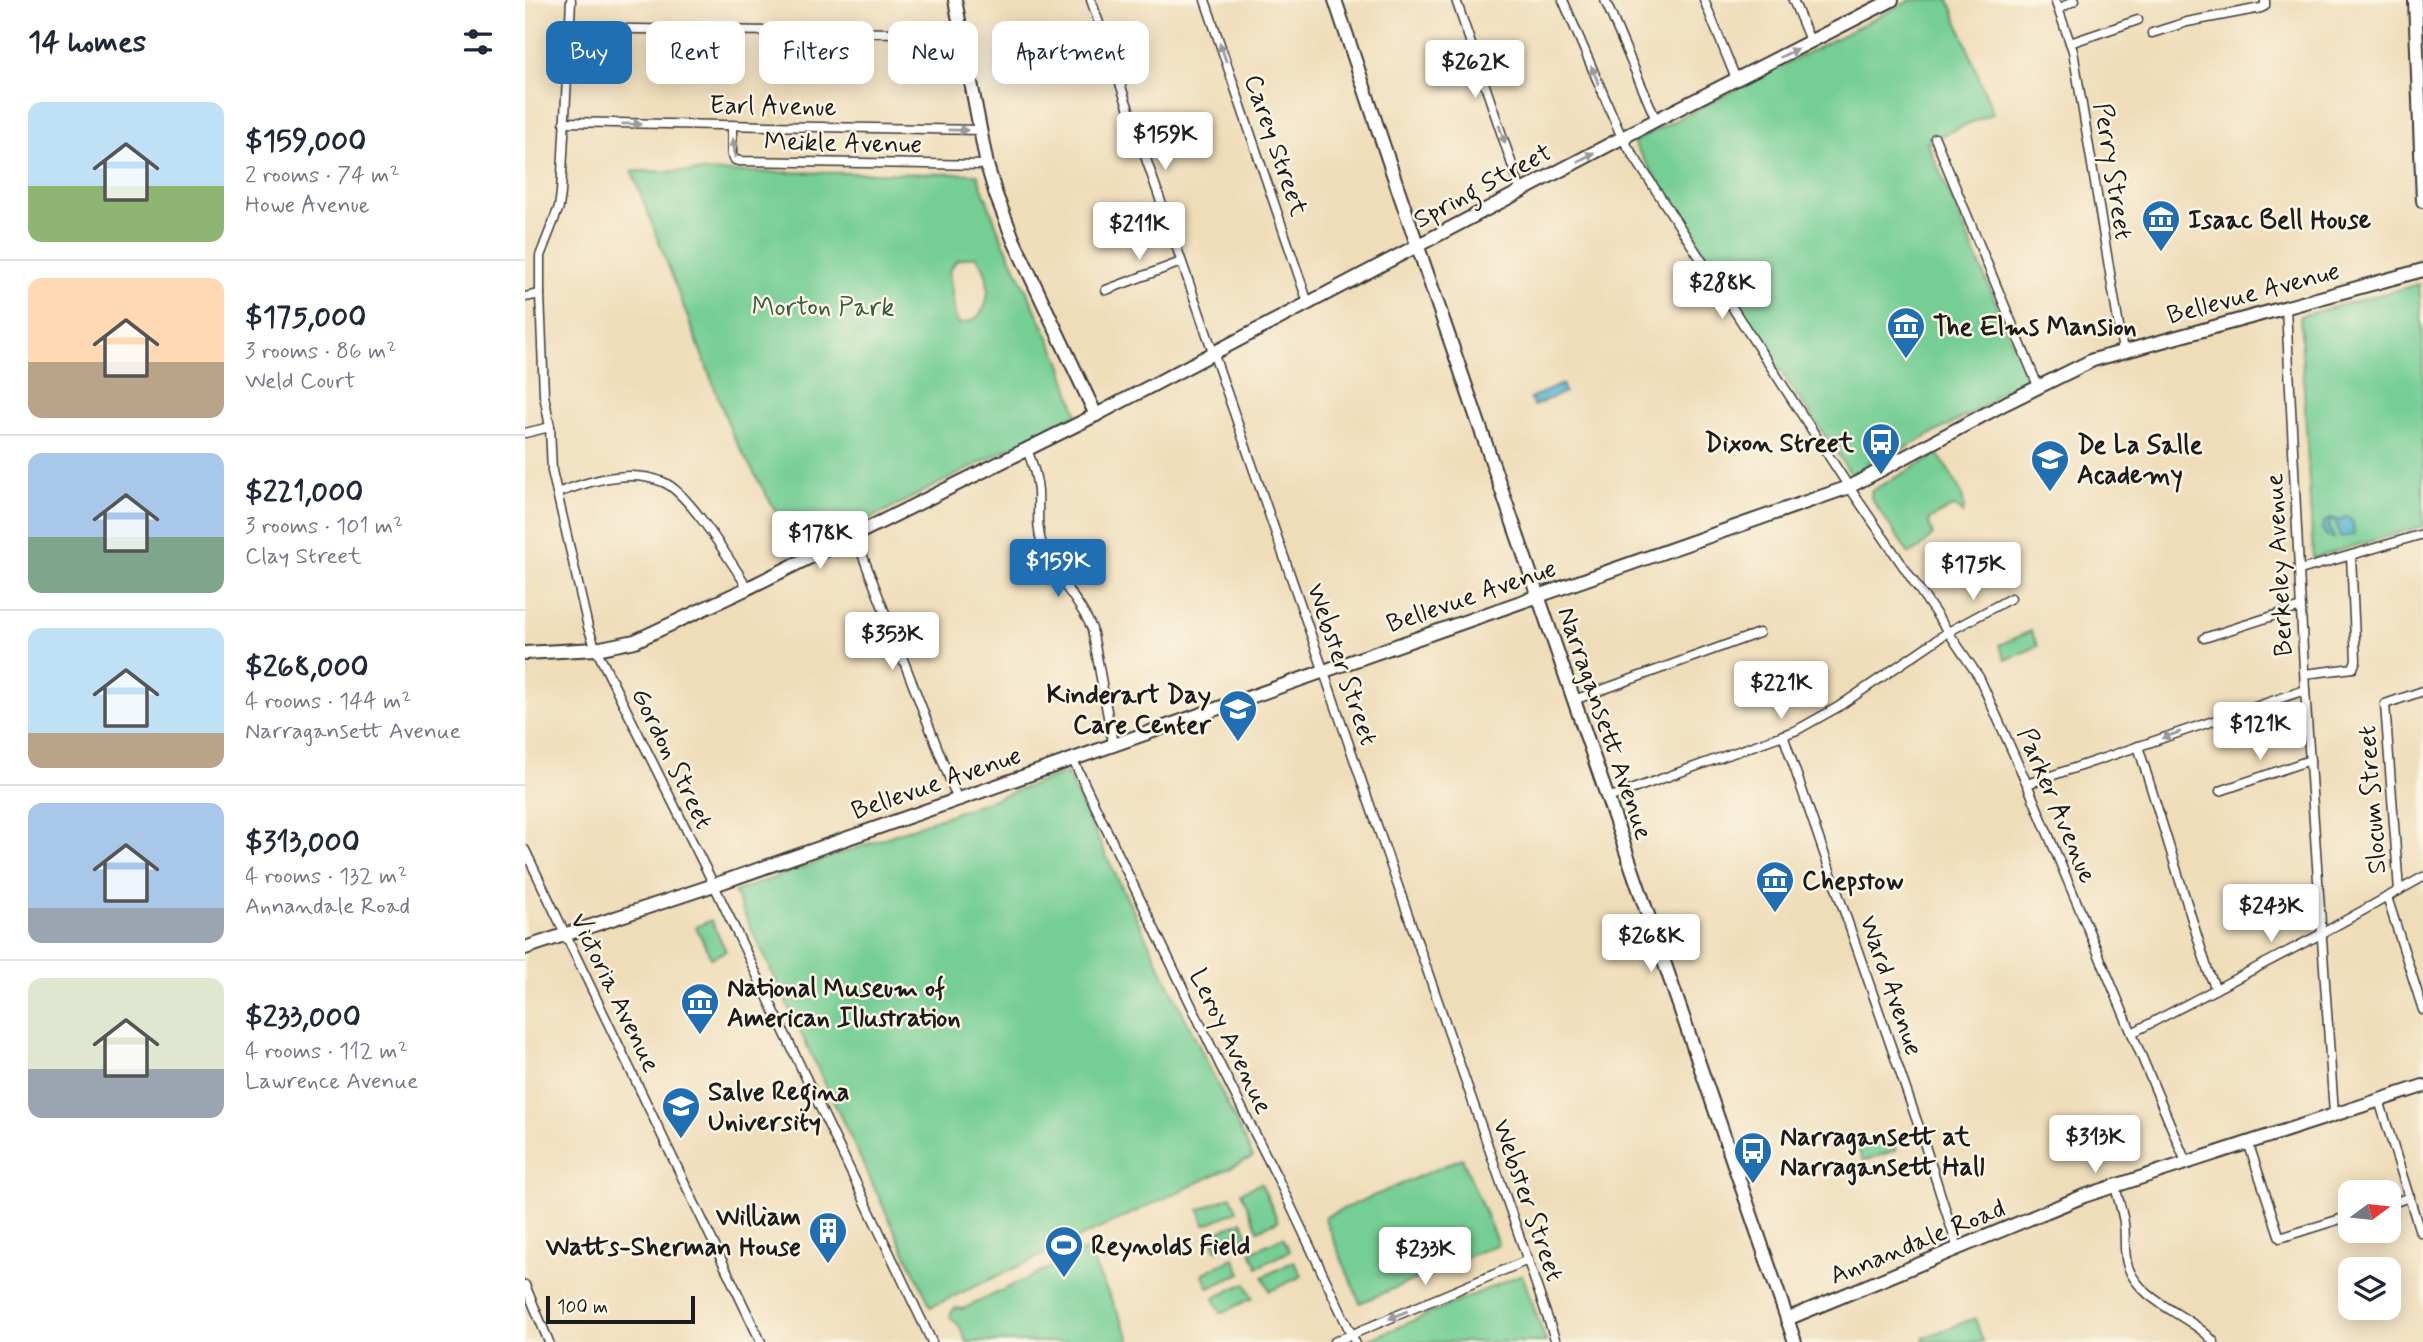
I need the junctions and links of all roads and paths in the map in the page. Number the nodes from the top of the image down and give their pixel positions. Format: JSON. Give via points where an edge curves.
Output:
{"nodes":[{"id":1,"x":571,"y":0,"type":"edge"},
{"id":2,"x":956,"y":0,"type":"edge"},
{"id":3,"x":1091,"y":0,"type":"edge"},
{"id":4,"x":1205,"y":0,"type":"edge"},
{"id":5,"x":1335,"y":0,"type":"edge"},
{"id":6,"x":1456,"y":0,"type":"edge"},
{"id":7,"x":1563,"y":0,"type":"edge"},
{"id":8,"x":1605,"y":0,"type":"edge"},
{"id":9,"x":1704,"y":0,"type":"edge"},
{"id":10,"x":1793,"y":0,"type":"edge"},
{"id":11,"x":2075,"y":0,"type":"edge"},
{"id":12,"x":2265,"y":0,"type":"edge"},
{"id":13,"x":2415,"y":0,"type":"edge"},
{"id":14,"x":1890,"y":1,"type":"edge"},
{"id":15,"x":2057,"y":4,"type":"edge"},
{"id":16,"x":2138,"y":20,"type":"dead end"},
{"id":17,"x":570,"y":21,"type":"edge"},
{"id":18,"x":958,"y":21,"type":"edge"},
{"id":19,"x":632,"y":29,"type":"edge"},
{"id":20,"x":2419,"y":30,"type":"edge"},
{"id":21,"x":888,"y":33,"type":"edge"},
{"id":22,"x":2152,"y":33,"type":"dead end"},
{"id":23,"x":1811,"y":43,"type":"junction"},
{"id":24,"x":2070,"y":43,"type":"junction"},
{"id":25,"x":1736,"y":79,"type":"junction"},
{"id":26,"x":566,"y":84,"type":"edge"},
{"id":27,"x":970,"y":84,"type":"edge"},
{"id":28,"x":1656,"y":120,"type":"junction"},
{"id":29,"x":564,"y":122,"type":"junction"},
{"id":30,"x":732,"y":125,"type":"junction"},
{"id":31,"x":980,"y":130,"type":"junction"},
{"id":32,"x":1622,"y":138,"type":"junction"},
{"id":33,"x":1935,"y":138,"type":"dead end"},
{"id":34,"x":987,"y":165,"type":"junction"},
{"id":35,"x":1521,"y":191,"type":"junction"},
{"id":36,"x":2423,"y":201,"type":"edge"},
{"id":37,"x":1417,"y":245,"type":"junction"},
{"id":38,"x":1181,"y":262,"type":"junction"},
{"id":39,"x":2423,"y":270,"type":"edge"},
{"id":40,"x":1107,"y":290,"type":"dead end"},
{"id":41,"x":540,"y":294,"type":"junction"},
{"id":42,"x":525,"y":297,"type":"edge"},
{"id":43,"x":1308,"y":303,"type":"junction"},
{"id":44,"x":2286,"y":308,"type":"junction"},
{"id":45,"x":2123,"y":351,"type":"junction"},
{"id":46,"x":1212,"y":353,"type":"junction"},
{"id":47,"x":2038,"y":386,"type":"junction"},
{"id":48,"x":1095,"y":415,"type":"junction"},
{"id":49,"x":550,"y":427,"type":"junction"},
{"id":50,"x":525,"y":433,"type":"edge"},
{"id":51,"x":1027,"y":449,"type":"junction"},
{"id":52,"x":1850,"y":486,"type":"junction"},
{"id":53,"x":557,"y":493,"type":"junction"},
{"id":54,"x":2423,"y":534,"type":"edge"},
{"id":55,"x":855,"y":536,"type":"junction"},
{"id":56,"x":2351,"y":556,"type":"junction"},
{"id":57,"x":2299,"y":570,"type":"junction"},
{"id":58,"x":748,"y":588,"type":"junction"},
{"id":59,"x":1538,"y":595,"type":"junction"},
{"id":60,"x":2011,"y":598,"type":"dead end"},
{"id":61,"x":2301,"y":607,"type":"junction"},
{"id":62,"x":1948,"y":632,"type":"junction"},
{"id":63,"x":1759,"y":633,"type":"dead end"},
{"id":64,"x":2204,"y":638,"type":"dead end"},
{"id":65,"x":596,"y":649,"type":"junction"},
{"id":66,"x":525,"y":653,"type":"edge"},
{"id":67,"x":1324,"y":670,"type":"junction"},
{"id":68,"x":2305,"y":674,"type":"junction"},
{"id":69,"x":2305,"y":690,"type":"junction"},
{"id":70,"x":2423,"y":691,"type":"edge"},
{"id":71,"x":1574,"y":700,"type":"junction"},
{"id":72,"x":1783,"y":735,"type":"junction"},
{"id":73,"x":1113,"y":744,"type":"junction"},
{"id":74,"x":2139,"y":746,"type":"junction"},
{"id":75,"x":1072,"y":758,"type":"junction"},
{"id":76,"x":2310,"y":760,"type":"junction"},
{"id":77,"x":2027,"y":784,"type":"junction"},
{"id":78,"x":2220,"y":791,"type":"dead end"},
{"id":79,"x":957,"y":798,"type":"junction"},
{"id":80,"x":1608,"y":798,"type":"junction"},
{"id":81,"x":525,"y":850,"type":"edge"},
{"id":82,"x":2423,"y":877,"type":"edge"},
{"id":83,"x":714,"y":885,"type":"junction"},
{"id":84,"x":2399,"y":891,"type":"junction"},
{"id":85,"x":2387,"y":897,"type":"junction"},
{"id":86,"x":2321,"y":934,"type":"junction"},
{"id":87,"x":564,"y":935,"type":"junction"},
{"id":88,"x":525,"y":948,"type":"edge"},
{"id":89,"x":2216,"y":989,"type":"junction"},
{"id":90,"x":2423,"y":1010,"type":"edge"},
{"id":91,"x":2132,"y":1033,"type":"junction"},
{"id":92,"x":2423,"y":1086,"type":"edge"},
{"id":93,"x":2379,"y":1100,"type":"junction"},
{"id":94,"x":2334,"y":1114,"type":"junction"},
{"id":95,"x":2248,"y":1142,"type":"junction"},
{"id":96,"x":2186,"y":1162,"type":"junction"},
{"id":97,"x":2115,"y":1186,"type":"junction"},
{"id":98,"x":2410,"y":1198,"type":"junction"},
{"id":99,"x":2401,"y":1201,"type":"edge"},
{"id":100,"x":2338,"y":1220,"type":"edge"},
{"id":101,"x":2420,"y":1232,"type":"dead end"},
{"id":102,"x":1958,"y":1249,"type":"junction"},
{"id":103,"x":1528,"y":1259,"type":"junction"},
{"id":104,"x":525,"y":1285,"type":"edge"},
{"id":105,"x":1787,"y":1319,"type":"junction"},
{"id":106,"x":1354,"y":1338,"type":"edge"},
{"id":107,"x":549,"y":1342,"type":"edge"},
{"id":108,"x":761,"y":1342,"type":"edge"},
{"id":109,"x":932,"y":1342,"type":"edge"},
{"id":110,"x":1334,"y":1342,"type":"edge"},
{"id":111,"x":1556,"y":1342,"type":"edge"},
{"id":112,"x":1795,"y":1342,"type":"edge"},
{"id":113,"x":2214,"y":1342,"type":"edge"}],
"edges":[{"from":1,"to":17,"type":"street","name":"Gordon Street"},
{"from":2,"to":18,"type":"main road"},
{"from":3,"to":38,"type":"street","name":"Webster Street"},
{"from":43,"to":4,"type":"street","name":"Carey Street","one_way":true},
{"from":5,"to":37,"type":"main road","name":"Narragansett Avenue"},
{"from":6,"to":35,"type":"street","one_way":true},
{"from":32,"to":7,"type":"street","one_way":true},
{"from":8,"to":28,"type":"street"},
{"from":9,"to":25,"type":"street"},
{"from":10,"to":23,"type":"street"},
{"from":11,"to":15,"type":"street"},
{"from":12,"to":22,"type":"street","via":[[2261,8]]},
{"from":13,"to":20,"type":"main road"},
{"from":14,"to":23,"type":"main road","name":"Spring Street"},
{"from":15,"to":24,"type":"street","name":"Perry Street"},
{"from":16,"to":24,"type":"street"},
{"from":19,"to":21,"type":"street"},
{"from":20,"to":36,"type":"main road"},
{"from":25,"to":23,"type":"main road","name":"Spring Street","one_way":true},
{"from":24,"to":45,"type":"street","name":"Perry Street"},
{"from":25,"to":28,"type":"main road","name":"Spring Street"},
{"from":26,"to":29,"type":"street","name":"Gordon Street"},
{"from":27,"to":31,"type":"main road"},
{"from":28,"to":32,"type":"main road","name":"Spring Street"},
{"from":29,"to":30,"type":"street","name":"Earl Avenue","one_way":true},
{"from":29,"to":41,"type":"street","name":"Gordon Street","via":[[561,193],[540,256]]},
{"from":30,"to":31,"type":"street","name":"Earl Avenue","one_way":true},
{"from":34,"to":30,"type":"street","name":"Meikle Avenue","one_way":true,"via":[[740,162],[732,155]]},
{"from":31,"to":34,"type":"main road"},
{"from":35,"to":32,"type":"main road","name":"Spring Street","one_way":true},
{"from":32,"to":52,"type":"street"},
{"from":33,"to":47,"type":"street"},
{"from":34,"to":48,"type":"main road","via":[[1014,241]]},
{"from":35,"to":37,"type":"main road","name":"Spring Street"},
{"from":37,"to":43,"type":"main road","name":"Spring Street"},
{"from":37,"to":59,"type":"main road","name":"Narragansett Avenue"},
{"from":38,"to":40,"type":"street"},
{"from":38,"to":46,"type":"street","name":"Webster Street"},
{"from":39,"to":44,"type":"main road","name":"Bellevue Avenue"},
{"from":41,"to":42,"type":"street"},
{"from":41,"to":49,"type":"street","name":"Gordon Street","via":[[544,395]]},
{"from":43,"to":46,"type":"main road","name":"Spring Street"},
{"from":44,"to":45,"type":"main road","name":"Bellevue Avenue"},
{"from":44,"to":57,"type":"street","name":"Berkeley Avenue"},
{"from":45,"to":47,"type":"main road","name":"Bellevue Avenue","via":[[2093,359]]},
{"from":46,"to":48,"type":"main road","name":"Spring Street"},
{"from":46,"to":67,"type":"street","name":"Webster Street"},
{"from":47,"to":52,"type":"main road","name":"Bellevue Avenue"},
{"from":48,"to":51,"type":"main road","name":"Spring Street"},
{"from":49,"to":50,"type":"street"},
{"from":49,"to":53,"type":"street","name":"Gordon Street"},
{"from":51,"to":55,"type":"main road","name":"Spring Street"},
{"from":51,"to":73,"type":"street","via":[[1038,492],[1042,546],[1093,629]]},
{"from":52,"to":59,"type":"main road","name":"Bellevue Avenue"},
{"from":52,"to":62,"type":"street","name":"Parker Avenue"},
{"from":53,"to":58,"type":"street","via":[[621,476],[663,482],[686,502]]},
{"from":53,"to":65,"type":"street","name":"Gordon Street"},
{"from":54,"to":56,"type":"street"},
{"from":55,"to":58,"type":"main road","name":"Spring Street"},
{"from":55,"to":79,"type":"street"},
{"from":56,"to":57,"type":"street"},
{"from":56,"to":68,"type":"street","via":[[2357,660],[2353,667]]},
{"from":57,"to":61,"type":"street","name":"Berkeley Avenue"},
{"from":58,"to":65,"type":"main road","name":"Spring Street","via":[[635,641]]},
{"from":59,"to":67,"type":"main road","name":"Bellevue Avenue"},
{"from":59,"to":71,"type":"main road","name":"Narragansett Avenue"},
{"from":60,"to":62,"type":"street"},
{"from":61,"to":64,"type":"street"},
{"from":61,"to":68,"type":"street","name":"Berkeley Avenue"},
{"from":62,"to":72,"type":"street","via":[[1838,707]]},
{"from":62,"to":77,"type":"street","name":"Parker Avenue","via":[[1984,686]]},
{"from":63,"to":71,"type":"street"},
{"from":65,"to":66,"type":"main road","name":"Spring Street"},
{"from":65,"to":83,"type":"street","name":"Gordon Street"},
{"from":67,"to":73,"type":"main road","name":"Bellevue Avenue"},
{"from":67,"to":103,"type":"street","name":"Webster Street"},
{"from":68,"to":69,"type":"street","name":"Berkeley Avenue"},
{"from":69,"to":74,"type":"street","one_way":true},
{"from":69,"to":76,"type":"street","name":"Berkeley Avenue"},
{"from":70,"to":84,"type":"street","name":"Slocum Street","via":[[2385,704]]},
{"from":71,"to":80,"type":"main road","name":"Narragansett Avenue"},
{"from":72,"to":80,"type":"street"},
{"from":72,"to":102,"type":"street","name":"Ward Avenue"},
{"from":73,"to":75,"type":"main road","name":"Bellevue Avenue"},
{"from":74,"to":77,"type":"street"},
{"from":74,"to":89,"type":"street"},
{"from":75,"to":79,"type":"main road","name":"Bellevue Avenue"},
{"from":75,"to":106,"type":"street","name":"Leroy Avenue"},
{"from":76,"to":78,"type":"street"},
{"from":76,"to":86,"type":"street","name":"Berkeley Avenue"},
{"from":77,"to":91,"type":"street","name":"Parker Avenue"},
{"from":79,"to":83,"type":"main road","name":"Bellevue Avenue"},
{"from":80,"to":105,"type":"main road","name":"Narragansett Avenue"},
{"from":81,"to":87,"type":"street","name":"Victoria Avenue"},
{"from":82,"to":84,"type":"street"},
{"from":83,"to":87,"type":"main road","name":"Bellevue Avenue"},
{"from":83,"to":109,"type":"street","name":"Gordon Street"},
{"from":84,"to":85,"type":"street"},
{"from":85,"to":86,"type":"street"},
{"from":85,"to":90,"type":"street","name":"Slocum Street"},
{"from":86,"to":89,"type":"street"},
{"from":86,"to":94,"type":"street","name":"Berkeley Avenue"},
{"from":87,"to":88,"type":"main road","name":"Bellevue Avenue"},
{"from":87,"to":108,"type":"street","name":"Victoria Avenue"},
{"from":89,"to":91,"type":"street"},
{"from":91,"to":96,"type":"street","name":"Parker Avenue"},
{"from":92,"to":93,"type":"main road","name":"Annandale Road"},
{"from":93,"to":94,"type":"main road","name":"Annandale Road"},
{"from":93,"to":98,"type":"street"},
{"from":94,"to":95,"type":"main road","name":"Annandale Road"},
{"from":95,"to":96,"type":"main road","name":"Annandale Road"},
{"from":95,"to":100,"type":"street","via":[[2280,1238]]},
{"from":96,"to":97,"type":"main road","name":"Annandale Road"},
{"from":97,"to":102,"type":"main road","name":"Annandale Road"},
{"from":97,"to":113,"type":"street","via":[[2129,1271],[2147,1293]]},
{"from":98,"to":99,"type":"street"},
{"from":98,"to":101,"type":"street"},
{"from":102,"to":105,"type":"main road","name":"Annandale Road"},
{"from":103,"to":106,"type":"street","one_way":true},
{"from":103,"to":111,"type":"street","name":"Webster Street"},
{"from":104,"to":107,"type":"street"},
{"from":105,"to":112,"type":"main road","name":"Narragansett Avenue"},
{"from":106,"to":110,"type":"street"}]}
